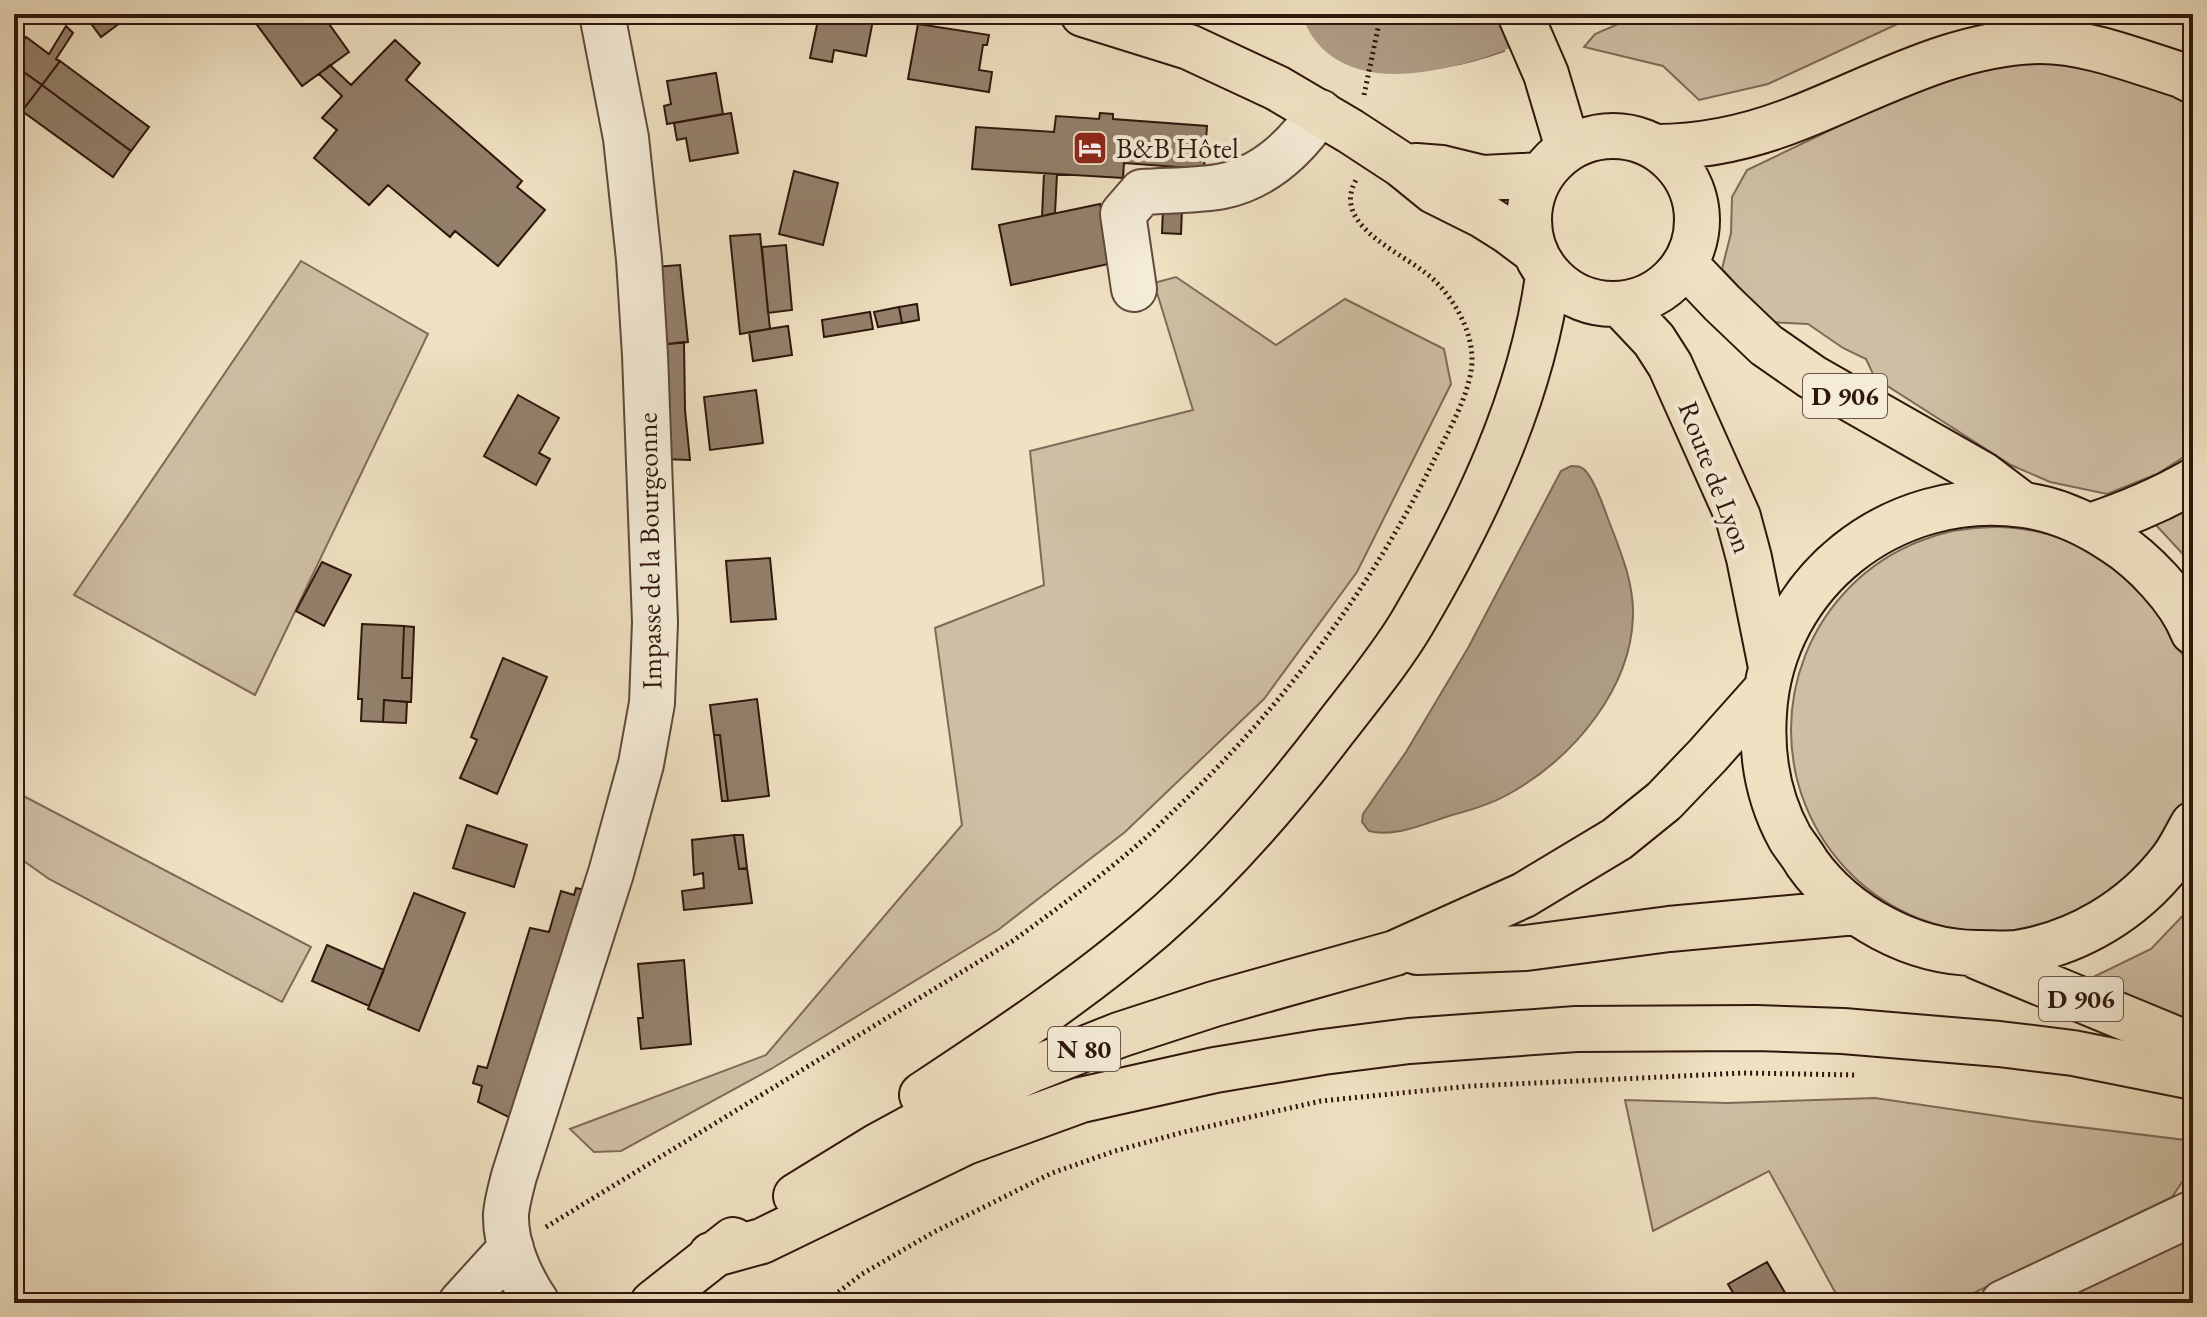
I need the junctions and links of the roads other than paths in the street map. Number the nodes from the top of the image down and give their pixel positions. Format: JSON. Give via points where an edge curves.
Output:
{"nodes":[{"id":1,"x":602,"y":14,"type":"edge"},
{"id":2,"x":1083,"y":14,"type":"edge"},
{"id":3,"x":1520,"y":14,"type":"edge"},
{"id":4,"x":2193,"y":81,"type":"edge"},
{"id":5,"x":1320,"y":112,"type":"junction"},
{"id":6,"x":1656,"y":147,"type":"junction"},
{"id":7,"x":1568,"y":154,"type":"junction"},
{"id":8,"x":1388,"y":156,"type":"junction"},
{"id":9,"x":1541,"y":263,"type":"junction"},
{"id":10,"x":1685,"y":264,"type":"junction"},
{"id":11,"x":1134,"y":289,"type":"dead end"},
{"id":12,"x":1621,"y":305,"type":"junction"},
{"id":13,"x":2193,"y":481,"type":"edge"},
{"id":14,"x":2023,"y":505,"type":"junction"},
{"id":15,"x":2090,"y":526,"type":"junction"},
{"id":16,"x":2193,"y":632,"type":"edge"},
{"id":17,"x":1768,"y":679,"type":"junction"},
{"id":18,"x":2193,"y":824,"type":"edge"},
{"id":19,"x":1856,"y":912,"type":"junction"},
{"id":20,"x":1395,"y":953,"type":"junction"},
{"id":21,"x":1968,"y":954,"type":"junction"},
{"id":22,"x":2193,"y":1046,"type":"edge"},
{"id":23,"x":2193,"y":1077,"type":"edge"},
{"id":24,"x":796,"y":1196,"type":"junction"},
{"id":25,"x":2193,"y":1213,"type":"edge"},
{"id":26,"x":511,"y":1248,"type":"junction"},
{"id":27,"x":711,"y":1255,"type":"junction"},
{"id":28,"x":461,"y":1303,"type":"edge"},
{"id":29,"x":537,"y":1303,"type":"edge"},
{"id":30,"x":653,"y":1303,"type":"edge"},
{"id":31,"x":2003,"y":1303,"type":"edge"}],
"edges":[{"from":1,"to":26,"type":"street","name":"Impasse de la Bourgeonne","via":[[626,138],[639,259],[655,622],[652,703],[611,873],[514,1176],[506,1215]]},
{"from":2,"to":5,"type":"main road","via":[[1189,47]]},
{"from":3,"to":7,"type":"main road","via":[[1543,67]]},
{"from":4,"to":6,"type":"main road","via":[[2072,44],[2002,44],[1898,75],[1795,119],[1734,138]]},
{"from":5,"to":8,"type":"main road"},
{"from":5,"to":11,"type":"street","via":[[1282,156],[1255,176],[1223,186],[1142,192],[1123,214]]},
{"from":6,"to":7,"type":"main road","via":[[1616,135]]},
{"from":6,"to":10,"type":"main road","via":[[1687,178],[1695,200],[1698,222]]},
{"from":7,"to":8,"type":"main road","via":[[1483,178]]},
{"from":7,"to":9,"type":"main road","via":[[1532,192],[1528,231]]},
{"from":8,"to":9,"type":"main road","via":[[1434,191],[1509,232]]},
{"from":9,"to":12,"type":"main road","via":[[1569,293],[1594,303]]},
{"from":9,"to":24,"type":"main road","via":[[1535,351],[1472,514],[1410,626],[1291,787],[1154,927],[1081,987],[867,1134]]},
{"from":10,"to":12,"type":"main road","via":[[1647,298]]},
{"from":10,"to":14,"type":"main road","number":"D 906","via":[[1766,345],[1982,474]]},
{"from":12,"to":17,"type":"main road","name":"Route de Lyon","via":[[1670,365],[1738,517]]},
{"from":13,"to":15,"type":"main road"},
{"from":14,"to":15,"type":"main road"},
{"from":14,"to":17,"type":"main road","via":[[1977,503],[1931,510],[1887,527],[1848,552],[1814,584],[1788,623]]},
{"from":15,"to":16,"type":"main road","via":[[2131,552],[2165,586]]},
{"from":17,"to":19,"type":"main road","via":[[1762,741],[1770,791],[1790,837],[1819,879]]},
{"from":17,"to":20,"type":"main road","number":"N 80","via":[[1708,755],[1617,839],[1524,895]]},
{"from":18,"to":21,"type":"main road","via":[[2172,860],[2141,895],[2104,923],[2046,946]]},
{"from":19,"to":20,"type":"main road","number":"N 80","via":[[1526,948]]},
{"from":19,"to":21,"type":"main road","via":[[1929,947]]},
{"from":20,"to":24,"type":"main road","number":"N 80","via":[[1214,1004],[1031,1070],[936,1114]]},
{"from":21,"to":22,"type":"main road","number":"D 906"},
{"from":23,"to":27,"type":"main road","via":[[2073,1053],[1843,1031],[1576,1029],[1409,1041],[1215,1070],[1081,1100],[966,1142],[762,1241]]},
{"from":24,"to":27,"type":"main road","number":"N 80"},
{"from":25,"to":31,"type":"street"},
{"from":26,"to":28,"type":"street"},
{"from":26,"to":29,"type":"street","name":"Impasse de la Bourgeonne"},
{"from":27,"to":30,"type":"main road","number":"N 80"}]}
